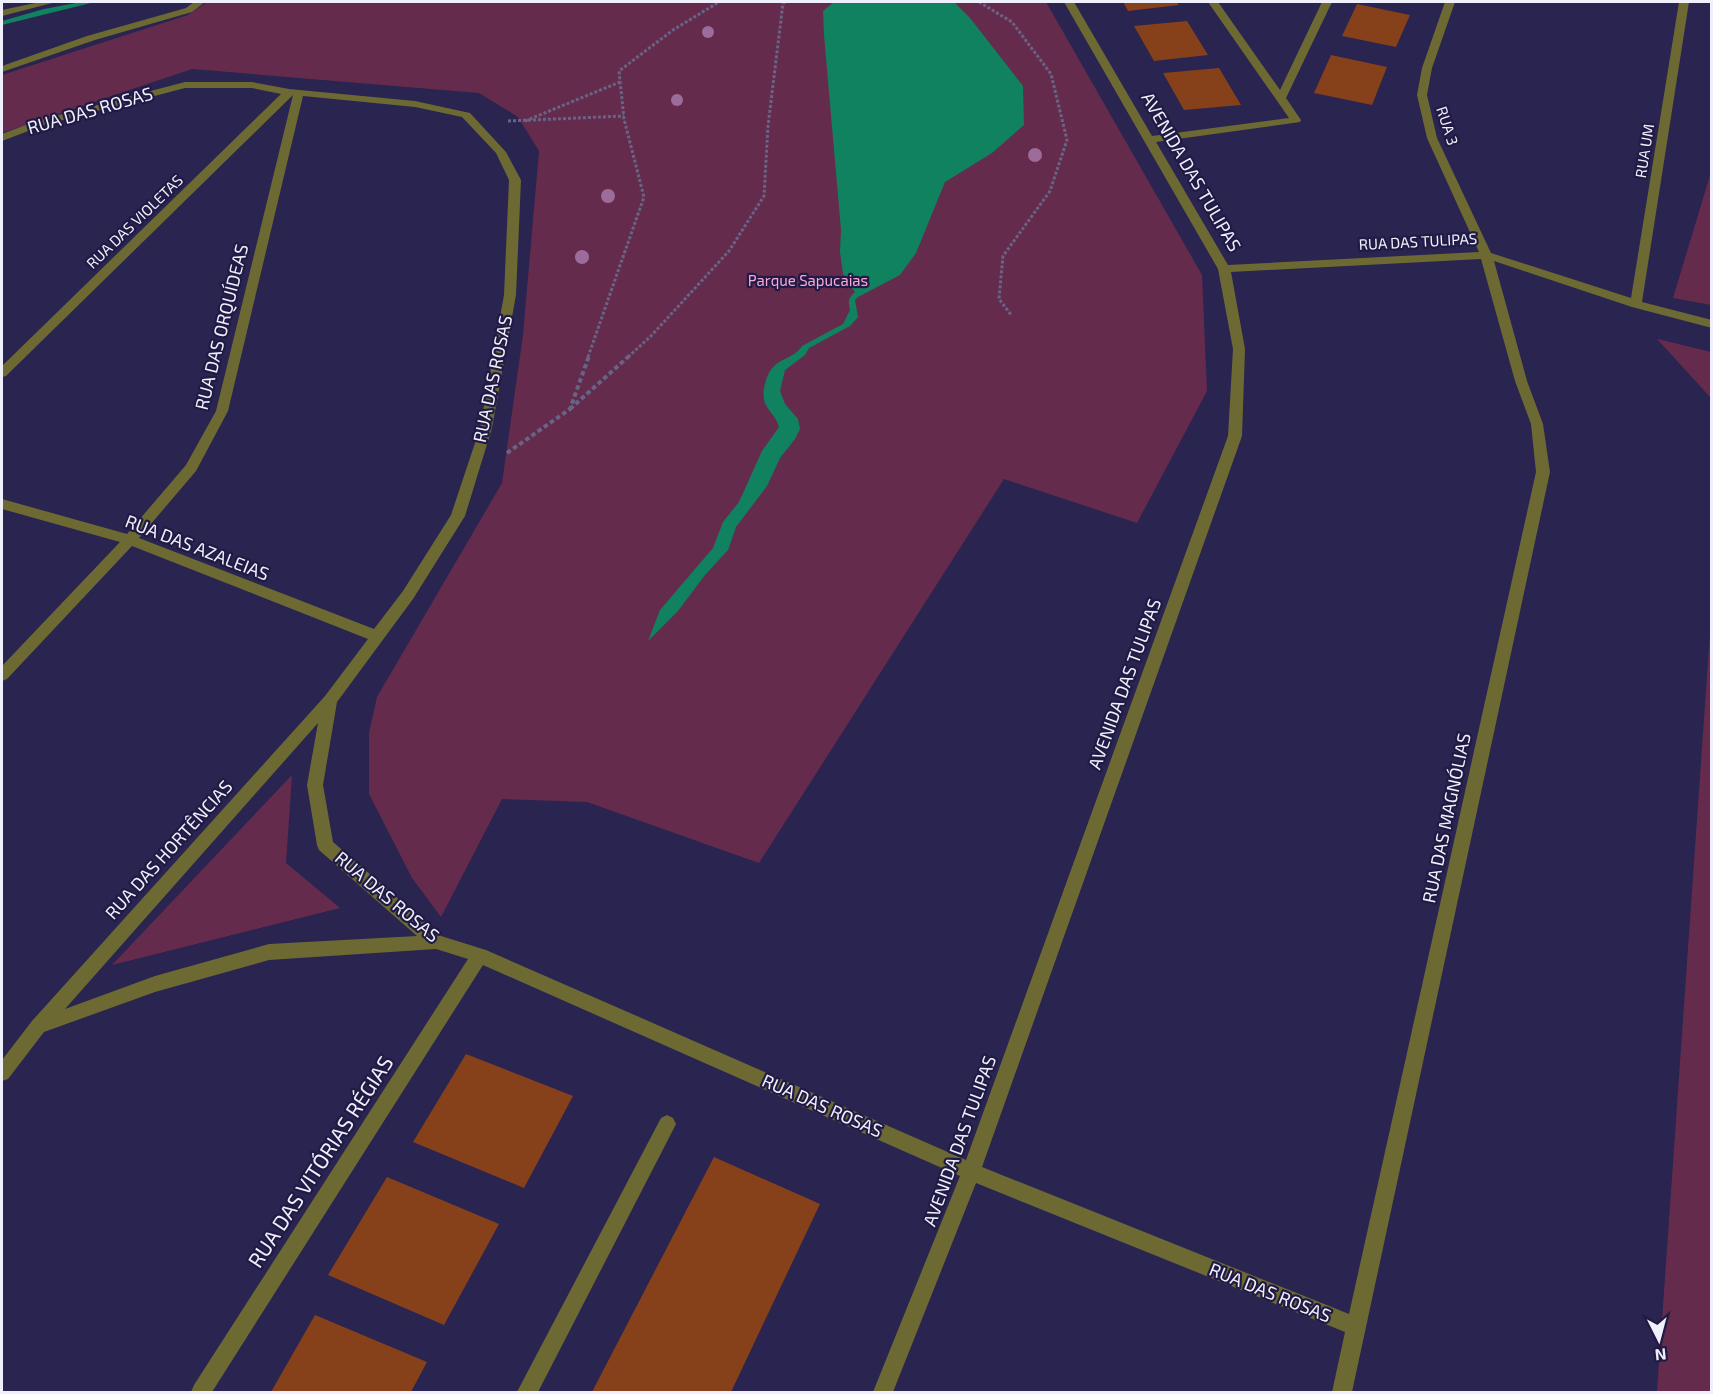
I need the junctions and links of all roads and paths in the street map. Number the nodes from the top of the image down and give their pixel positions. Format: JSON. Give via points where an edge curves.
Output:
{"nodes":[{"id":1,"x":51,"y":2,"type":"edge"},
{"id":2,"x":200,"y":2,"type":"edge"},
{"id":3,"x":719,"y":2,"type":"edge"},
{"id":4,"x":786,"y":2,"type":"edge"},
{"id":5,"x":980,"y":2,"type":"edge"},
{"id":6,"x":1069,"y":2,"type":"edge"},
{"id":7,"x":1213,"y":2,"type":"edge"},
{"id":8,"x":1327,"y":2,"type":"edge"},
{"id":9,"x":1450,"y":2,"type":"edge"},
{"id":10,"x":1684,"y":2,"type":"edge"},
{"id":11,"x":2,"y":13,"type":"edge"},
{"id":12,"x":2,"y":69,"type":"edge"},
{"id":13,"x":620,"y":82,"type":"junction"},
{"id":14,"x":294,"y":92,"type":"junction"},
{"id":15,"x":1281,"y":98,"type":"junction"},
{"id":16,"x":624,"y":116,"type":"junction"},
{"id":17,"x":2,"y":138,"type":"edge"},
{"id":18,"x":1150,"y":140,"type":"junction"},
{"id":19,"x":1486,"y":255,"type":"junction"},
{"id":20,"x":1224,"y":269,"type":"junction"},
{"id":21,"x":1636,"y":304,"type":"junction"},
{"id":22,"x":1012,"y":316,"type":"dead end"},
{"id":23,"x":1712,"y":324,"type":"edge"},
{"id":24,"x":2,"y":373,"type":"edge"},
{"id":25,"x":570,"y":409,"type":"junction"},
{"id":26,"x":469,"y":479,"type":"junction"},
{"id":27,"x":2,"y":504,"type":"edge"},
{"id":28,"x":130,"y":540,"type":"junction"},
{"id":29,"x":376,"y":636,"type":"junction"},
{"id":30,"x":2,"y":675,"type":"edge"},
{"id":31,"x":330,"y":699,"type":"junction"},
{"id":32,"x":436,"y":942,"type":"junction"},
{"id":33,"x":480,"y":955,"type":"junction"},
{"id":34,"x":38,"y":1027,"type":"junction"},
{"id":35,"x":2,"y":1073,"type":"edge"},
{"id":36,"x":667,"y":1124,"type":"dead end"},
{"id":37,"x":971,"y":1172,"type":"junction"},
{"id":38,"x":1356,"y":1327,"type":"junction"},
{"id":39,"x":201,"y":1392,"type":"edge"},
{"id":40,"x":527,"y":1392,"type":"edge"},
{"id":41,"x":883,"y":1392,"type":"edge"},
{"id":42,"x":1342,"y":1392,"type":"edge"}],
"edges":[{"from":1,"to":11,"type":"street"},
{"from":2,"to":12,"type":"street","via":[[189,10]]},
{"from":3,"to":13,"type":"path","via":[[673,30],[619,71]]},
{"from":4,"to":25,"type":"path","via":[[776,52],[764,196],[729,251],[651,336]]},
{"from":5,"to":22,"type":"path","via":[[1012,22],[1051,74],[1067,140],[1050,191],[1003,256],[999,299]]},
{"from":6,"to":18,"type":"street","name":"AVENIDA DAS TULIPAS"},
{"from":7,"to":15,"type":"street"},
{"from":8,"to":15,"type":"street"},
{"from":9,"to":19,"type":"street","name":"RUA 3","via":[[1422,95],[1432,138]]},
{"from":10,"to":21,"type":"street","name":"RUA UM"},
{"from":13,"to":16,"type":"path"},
{"from":13,"to":16,"type":"path","via":[[521,122]]},
{"from":14,"to":17,"type":"street","name":"RUA DAS ROSAS","via":[[252,85],[185,85],[40,123]]},
{"from":14,"to":24,"type":"street","name":"RUA DAS VIOLETAS"},
{"from":14,"to":26,"type":"street","name":"RUA DAS ROSAS","via":[[415,104],[466,115],[501,152],[515,180],[510,295],[486,428]]},
{"from":14,"to":28,"type":"street","name":"RUA DAS ORQUÍDEAS","via":[[222,411],[191,468]]},
{"from":15,"to":18,"type":"street","via":[[1296,120]]},
{"from":16,"to":25,"type":"path","via":[[644,197]]},
{"from":18,"to":20,"type":"street","name":"AVENIDA DAS TULIPAS"},
{"from":19,"to":20,"type":"street","name":"RUA DAS TULIPAS"},
{"from":19,"to":21,"type":"street","name":"RUA DAS TULIPAS"},
{"from":19,"to":38,"type":"street","name":"RUA DAS MAGNÓLIAS","via":[[1521,381],[1538,424],[1543,472]]},
{"from":20,"to":37,"type":"street","name":"AVENIDA DAS TULIPAS","via":[[1239,348],[1235,436]]},
{"from":21,"to":23,"type":"street","name":"RUA DAS TULIPAS"},
{"from":25,"to":26,"type":"path"},
{"from":26,"to":29,"type":"street","name":"RUA DAS ROSAS","via":[[458,516],[408,595]]},
{"from":27,"to":28,"type":"street","name":"RUA DAS AZALEIAS"},
{"from":28,"to":29,"type":"street","name":"RUA DAS AZALEIAS"},
{"from":28,"to":30,"type":"street","name":"RUA DAS ORQUÍDEAS"},
{"from":29,"to":31,"type":"street","name":"RUA DAS ROSAS"},
{"from":31,"to":32,"type":"street","name":"RUA DAS ROSAS","via":[[315,785],[325,845]]},
{"from":31,"to":34,"type":"street","name":"RUA DAS HORTÊNCIAS"},
{"from":32,"to":33,"type":"street","name":"RUA DAS ROSAS"},
{"from":32,"to":34,"type":"street","via":[[269,952],[155,984]]},
{"from":33,"to":37,"type":"street","name":"RUA DAS ROSAS"},
{"from":33,"to":39,"type":"street","name":"RUA DAS VITÓRIAS RÉGIAS"},
{"from":34,"to":35,"type":"street","name":"RUA DAS HORTÊNCIAS"},
{"from":36,"to":40,"type":"street"},
{"from":37,"to":38,"type":"street","name":"RUA DAS ROSAS"},
{"from":37,"to":41,"type":"street","name":"AVENIDA DAS TULIPAS"},
{"from":38,"to":42,"type":"street","name":"RUA DAS MAGNÓLIAS"}]}
